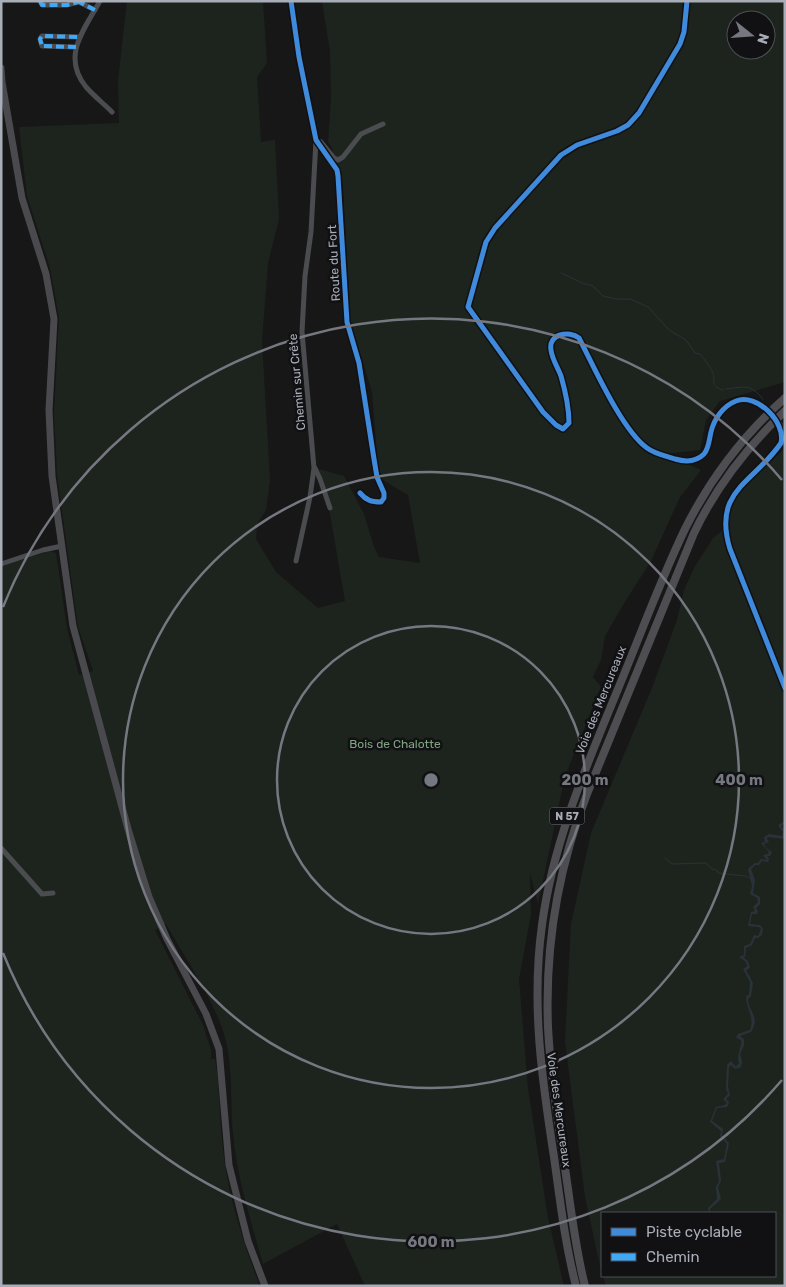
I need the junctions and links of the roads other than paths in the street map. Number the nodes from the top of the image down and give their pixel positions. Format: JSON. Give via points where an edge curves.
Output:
{"nodes":[{"id":1,"x":40,"y":1,"type":"edge"},
{"id":2,"x":78,"y":1,"type":"edge"},
{"id":3,"x":100,"y":1,"type":"edge"},
{"id":4,"x":291,"y":1,"type":"edge"},
{"id":5,"x":687,"y":1,"type":"edge"},
{"id":6,"x":95,"y":10,"type":"junction"},
{"id":7,"x":80,"y":37,"type":"junction"},
{"id":8,"x":76,"y":47,"type":"junction"},
{"id":9,"x":1,"y":68,"type":"edge"},
{"id":10,"x":112,"y":112,"type":"dead end"},
{"id":11,"x":383,"y":124,"type":"dead end"},
{"id":12,"x":316,"y":140,"type":"junction"},
{"id":13,"x":785,"y":398,"type":"edge"},
{"id":14,"x":764,"y":408,"type":"dead end"},
{"id":15,"x":785,"y":411,"type":"edge"},
{"id":16,"x":780,"y":424,"type":"dead end"},
{"id":17,"x":314,"y":468,"type":"junction"},
{"id":18,"x":360,"y":493,"type":"dead end"},
{"id":19,"x":330,"y":508,"type":"dead end"},
{"id":20,"x":62,"y":546,"type":"junction"},
{"id":21,"x":296,"y":561,"type":"dead end"},
{"id":22,"x":1,"y":564,"type":"edge"},
{"id":23,"x":785,"y":688,"type":"edge"},
{"id":24,"x":1,"y":848,"type":"edge"},
{"id":25,"x":53,"y":893,"type":"dead end"},
{"id":26,"x":265,"y":1286,"type":"edge"},
{"id":27,"x":576,"y":1286,"type":"edge"},
{"id":28,"x":585,"y":1286,"type":"edge"}],
"edges":[{"from":1,"to":2,"type":"street","via":[[42,5],[67,5]]},
{"from":2,"to":6,"type":"street"},
{"from":3,"to":6,"type":"street"},
{"from":4,"to":12,"type":"street","name":"Route du Fort"},
{"from":5,"to":14,"type":"street","via":[[680,44],[639,113],[617,131],[577,145],[561,155],[495,228],[486,242],[468,307],[543,412],[563,428],[570,423],[569,414],[550,349],[555,338],[567,333],[579,338],[634,436],[647,449],[658,454],[685,462],[696,459],[707,450],[715,420],[730,404],[751,400]]},
{"from":6,"to":7,"type":"street"},
{"from":7,"to":8,"type":"street"},
{"from":7,"to":8,"type":"street","via":[[42,36],[40,39],[42,46]]},
{"from":8,"to":10,"type":"street","via":[[76,69],[81,80]]},
{"from":9,"to":20,"type":"main road","via":[[22,198],[46,274],[54,320],[49,410],[52,476]]},
{"from":11,"to":12,"type":"street","via":[[361,134],[338,160],[322,142]]},
{"from":12,"to":17,"type":"street","name":"Chemin sur Crête","via":[[302,332]]},
{"from":12,"to":18,"type":"street","name":"Route du Fort","via":[[337,170],[348,322],[359,363],[377,477],[384,498],[381,502],[373,502]]},
{"from":13,"to":27,"type":"highway","name":"Voie des Mercureaux","number":"N 57","via":[[750,431],[729,457],[685,529],[577,790],[553,866],[540,943],[538,1028],[543,1088]]},
{"from":15,"to":28,"type":"highway","name":"Voie des Mercureaux","number":"N 57","via":[[754,442],[707,507],[583,803],[564,868],[550,945],[548,1028],[557,1116]]},
{"from":16,"to":23,"type":"street","via":[[781,443],[736,492],[727,510],[725,528],[730,549]]},
{"from":17,"to":19,"type":"street"},
{"from":17,"to":21,"type":"street","name":"Chemin sur Crête"},
{"from":20,"to":22,"type":"street"},
{"from":20,"to":26,"type":"main road","via":[[73,626],[148,897],[206,1014],[219,1049],[229,1165],[248,1241]]},
{"from":24,"to":25,"type":"street","via":[[42,894]]}]}
